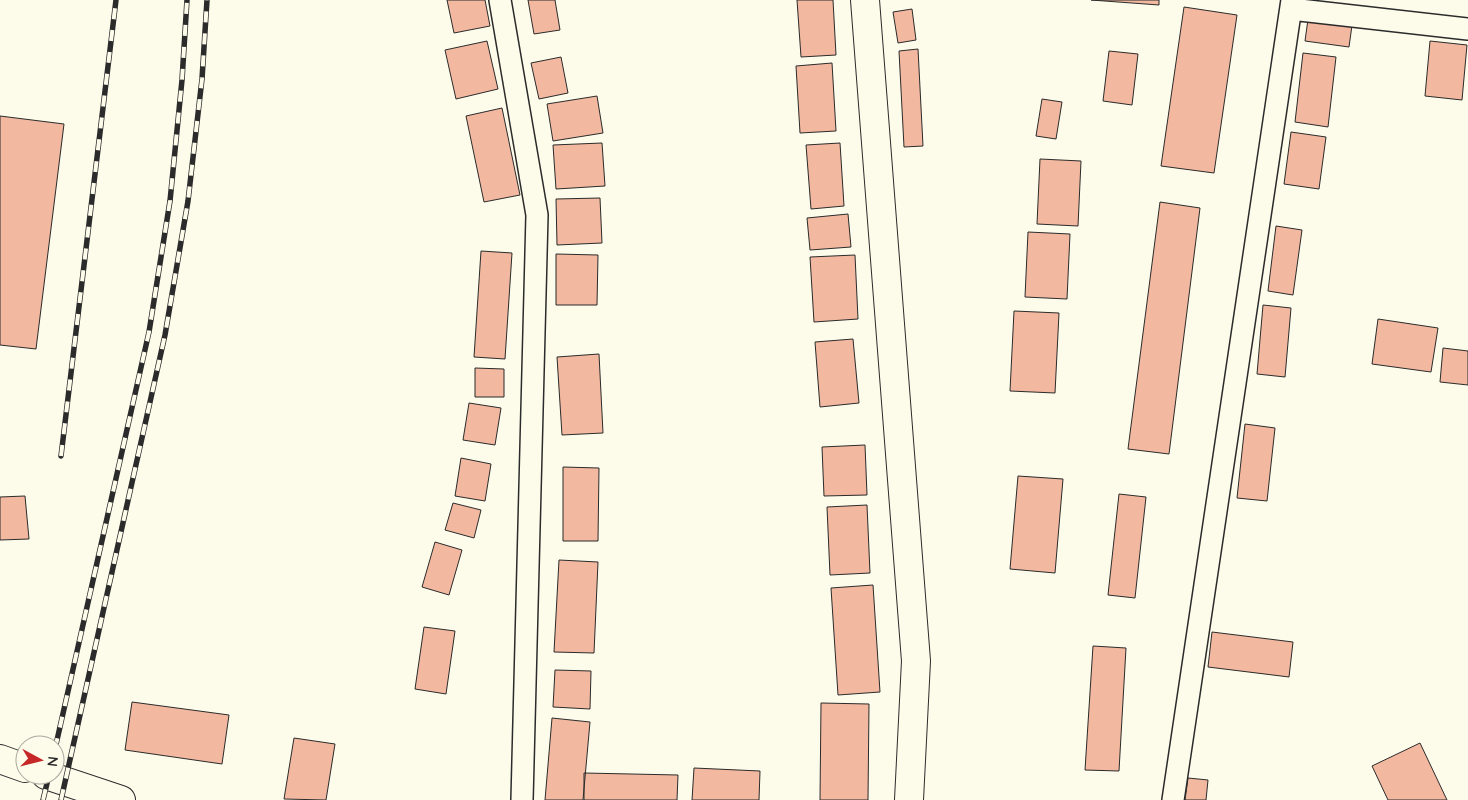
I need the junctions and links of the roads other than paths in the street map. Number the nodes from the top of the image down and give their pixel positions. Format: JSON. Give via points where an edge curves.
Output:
{"nodes":[{"id":1,"x":500,"y":0,"type":"edge"},
{"id":2,"x":865,"y":0,"type":"edge"},
{"id":3,"x":1292,"y":4,"type":"edge"},
{"id":4,"x":1468,"y":29,"type":"edge"},
{"id":5,"x":0,"y":759,"type":"edge"},
{"id":6,"x":15,"y":764,"type":"edge"},
{"id":7,"x":65,"y":781,"type":"edge"},
{"id":8,"x":121,"y":800,"type":"edge"},
{"id":9,"x":522,"y":800,"type":"edge"},
{"id":10,"x":909,"y":800,"type":"edge"},
{"id":11,"x":1173,"y":800,"type":"edge"}],
"edges":[{"from":1,"to":9,"type":"street","via":[[537,215]]},
{"from":2,"to":10,"type":"street","via":[[916,660]]},
{"from":3,"to":4,"type":"street"},
{"from":3,"to":11,"type":"street"},
{"from":5,"to":6,"type":"street"},
{"from":7,"to":8,"type":"street"}]}
